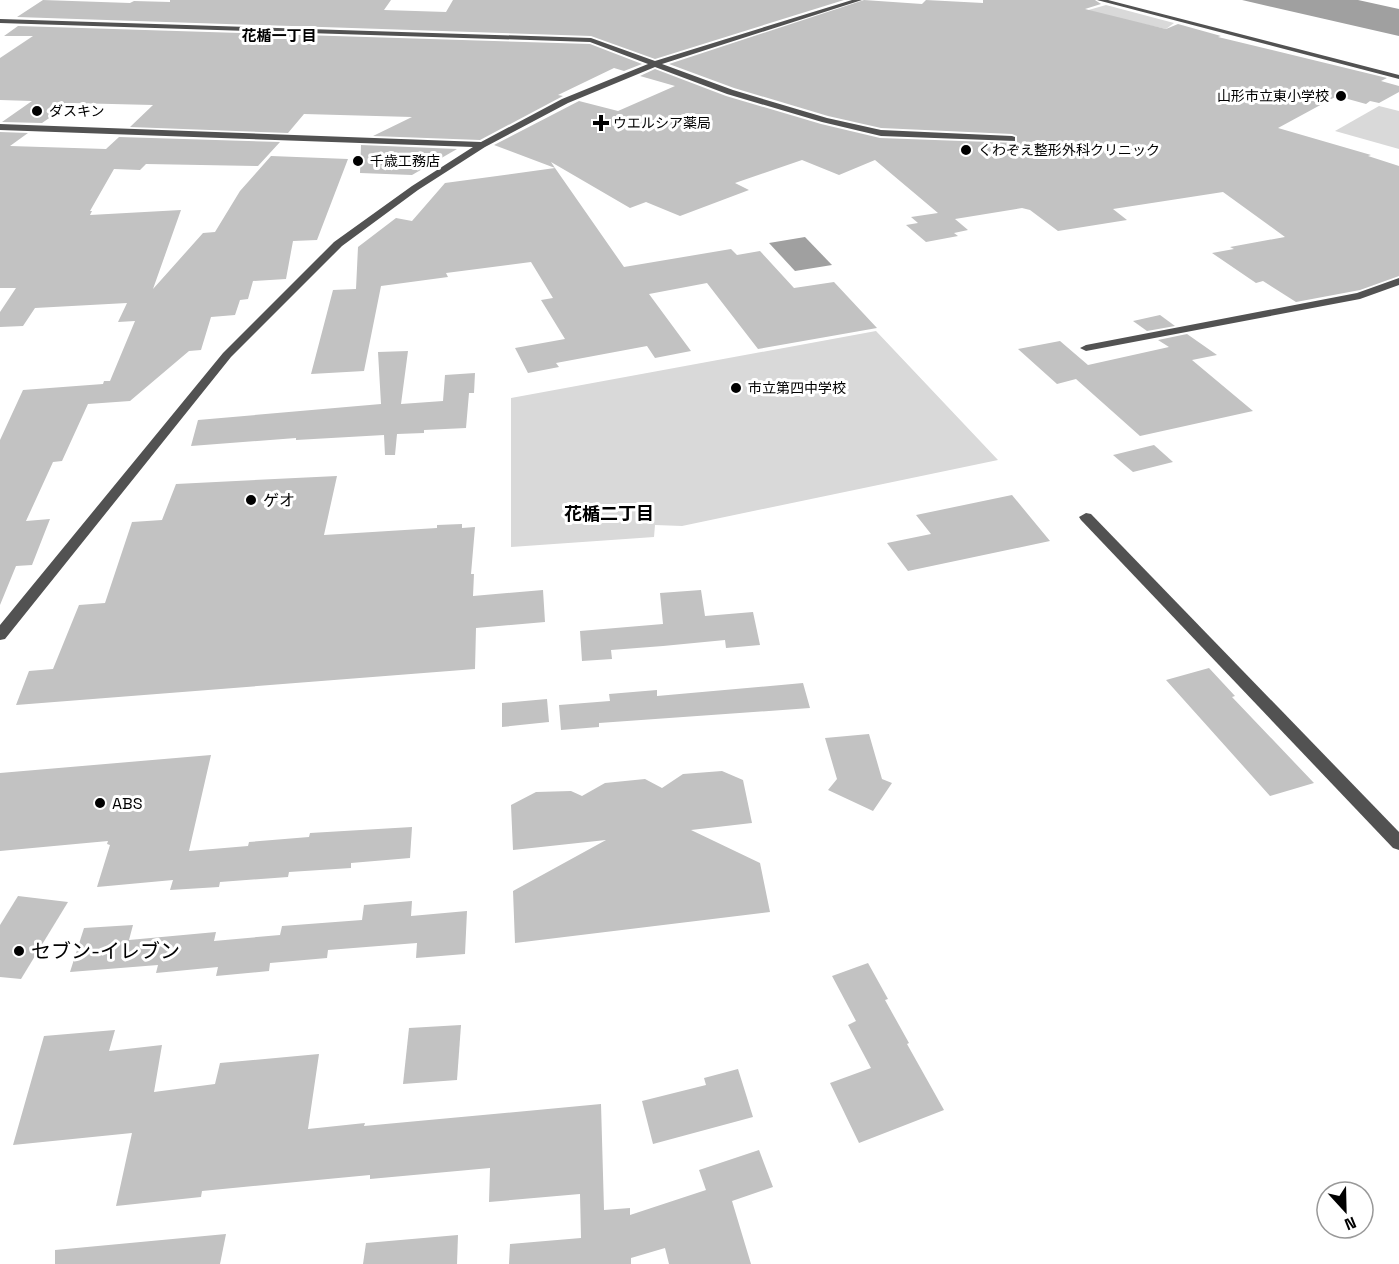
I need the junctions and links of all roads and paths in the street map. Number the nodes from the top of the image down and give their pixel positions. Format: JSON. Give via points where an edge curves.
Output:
{"nodes":[{"id":1,"x":859,"y":0,"type":"edge"},
{"id":2,"x":1100,"y":0,"type":"edge"},
{"id":3,"x":0,"y":21,"type":"edge"},
{"id":4,"x":657,"y":63,"type":"junction"},
{"id":5,"x":1399,"y":77,"type":"edge"},
{"id":6,"x":0,"y":127,"type":"edge"},
{"id":7,"x":1012,"y":139,"type":"dead end"},
{"id":8,"x":482,"y":145,"type":"junction"},
{"id":9,"x":1399,"y":281,"type":"edge"},
{"id":10,"x":1086,"y":348,"type":"dead end"},
{"id":11,"x":1086,"y":517,"type":"dead end"},
{"id":12,"x":0,"y":635,"type":"edge"},
{"id":13,"x":1399,"y":843,"type":"edge"}],
"edges":[{"from":1,"to":4,"type":"street"},
{"from":2,"to":5,"type":"street"},
{"from":3,"to":4,"type":"street","via":[[566,38],[591,40]]},
{"from":4,"to":7,"type":"street","via":[[773,106],[881,133]]},
{"from":4,"to":8,"type":"street","via":[[565,101]]},
{"from":6,"to":8,"type":"street"},
{"from":8,"to":12,"type":"street","via":[[338,244],[227,355]]},
{"from":9,"to":10,"type":"street","via":[[1360,296]]},
{"from":11,"to":13,"type":"street"}]}
